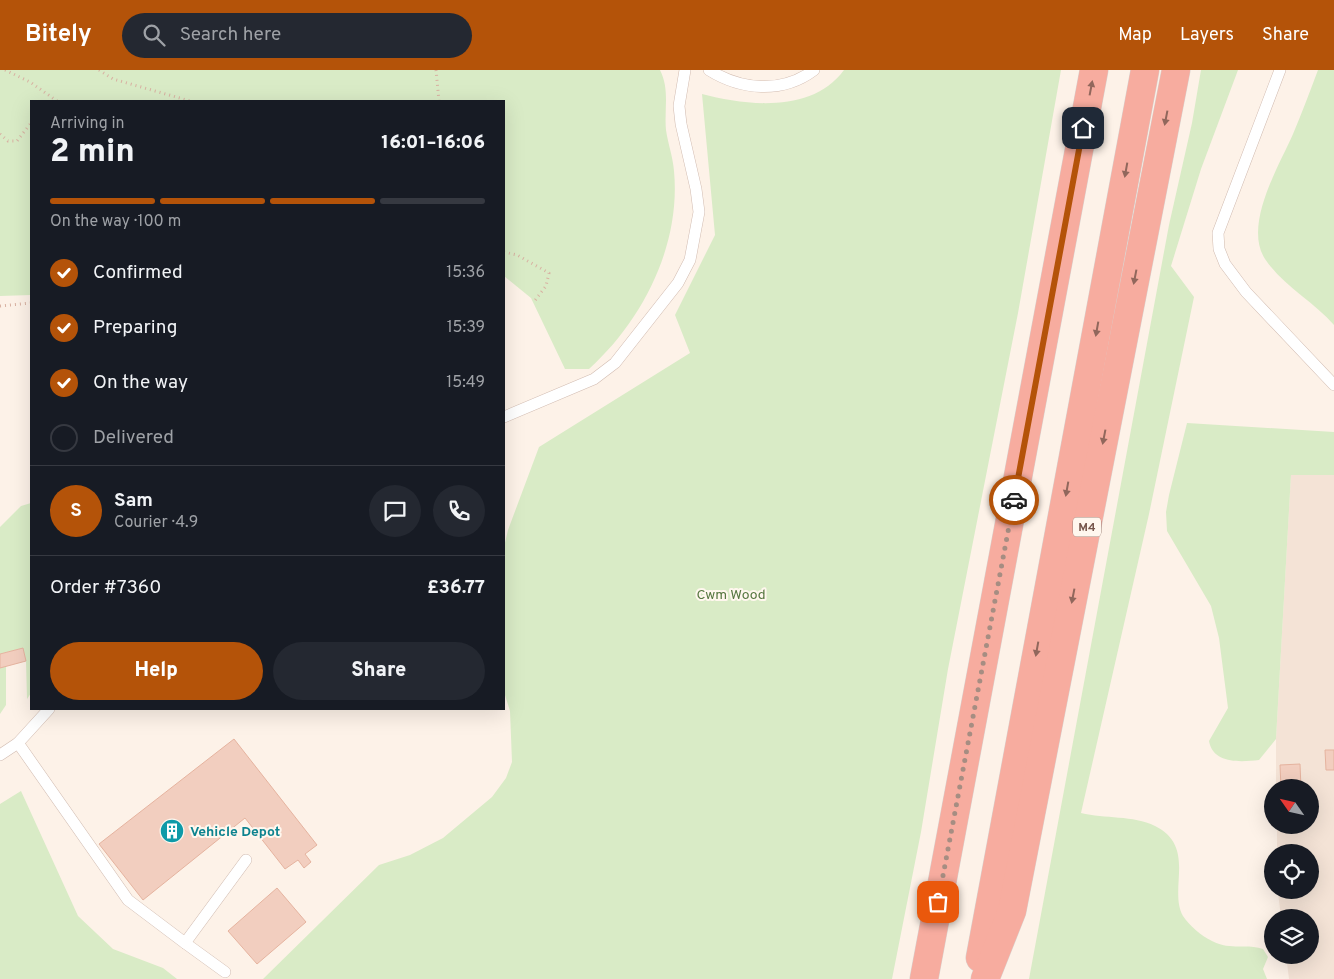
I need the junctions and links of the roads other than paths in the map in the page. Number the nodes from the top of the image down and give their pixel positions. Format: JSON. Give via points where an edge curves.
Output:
{"nodes":[{"id":1,"x":685,"y":70,"type":"edge"},
{"id":2,"x":709,"y":70,"type":"edge"},
{"id":3,"x":814,"y":70,"type":"edge"},
{"id":4,"x":1094,"y":70,"type":"edge"},
{"id":5,"x":1145,"y":70,"type":"edge"},
{"id":6,"x":1176,"y":70,"type":"edge"},
{"id":7,"x":1280,"y":70,"type":"edge"},
{"id":8,"x":1334,"y":385,"type":"edge"},
{"id":9,"x":505,"y":417,"type":"edge"},
{"id":10,"x":48,"y":710,"type":"edge"},
{"id":11,"x":18,"y":743,"type":"junction"},
{"id":12,"x":0,"y":755,"type":"edge"},
{"id":13,"x":246,"y":860,"type":"dead end"},
{"id":14,"x":186,"y":943,"type":"junction"},
{"id":15,"x":225,"y":972,"type":"dead end"},
{"id":16,"x":924,"y":979,"type":"edge"},
{"id":17,"x":976,"y":979,"type":"edge"},
{"id":18,"x":984,"y":979,"type":"edge"}],
"edges":[{"from":1,"to":9,"type":"lane","via":[[681,124],[698,212],[690,260],[678,283],[615,363],[594,378]]},
{"from":2,"to":3,"type":"lane","via":[[754,88],[791,81]]},
{"from":16,"to":4,"type":"highway","one_way":true},
{"from":5,"to":17,"type":"highway","number":"M4","one_way":true},
{"from":6,"to":18,"type":"highway","number":"M4","one_way":true,"via":[[1012,911]]},
{"from":7,"to":8,"type":"lane","via":[[1218,233],[1219,249],[1225,264],[1246,292]]},
{"from":10,"to":11,"type":"lane"},
{"from":11,"to":12,"type":"lane"},
{"from":11,"to":14,"type":"lane","via":[[128,900]]},
{"from":13,"to":14,"type":"lane"},
{"from":14,"to":15,"type":"lane"}]}
